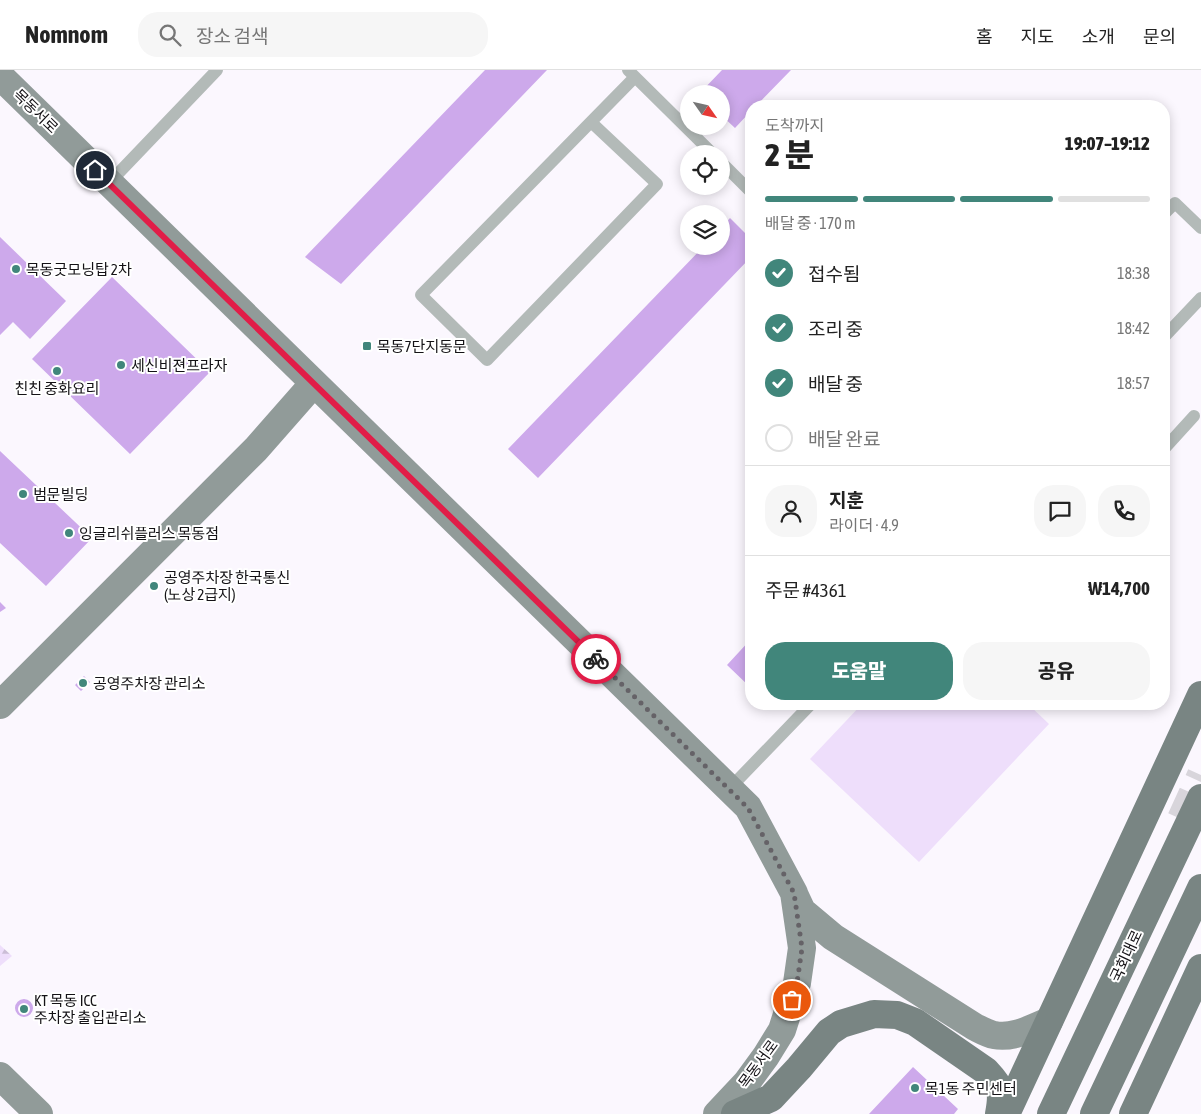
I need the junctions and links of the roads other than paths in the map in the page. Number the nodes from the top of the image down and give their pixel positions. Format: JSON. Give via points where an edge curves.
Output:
{"nodes":[{"id":1,"x":217,"y":70,"type":"edge"},
{"id":2,"x":632,"y":74,"type":"edge"},
{"id":3,"x":0,"y":76,"type":"edge"},
{"id":4,"x":591,"y":122,"type":"junction"},
{"id":5,"x":704,"y":145,"type":"edge"},
{"id":6,"x":730,"y":171,"type":"edge"},
{"id":7,"x":109,"y":183,"type":"junction"},
{"id":8,"x":745,"y":186,"type":"edge"},
{"id":9,"x":1170,"y":207,"type":"edge"},
{"id":10,"x":1201,"y":228,"type":"edge"},
{"id":11,"x":1201,"y":298,"type":"edge"},
{"id":12,"x":1170,"y":331,"type":"edge"},
{"id":13,"x":314,"y":383,"type":"junction"},
{"id":14,"x":1194,"y":416,"type":"dead end"},
{"id":15,"x":1170,"y":442,"type":"edge"},
{"id":16,"x":1201,"y":695,"type":"edge"},
{"id":17,"x":0,"y":705,"type":"edge"},
{"id":18,"x":805,"y":710,"type":"edge"},
{"id":19,"x":729,"y":789,"type":"junction"},
{"id":20,"x":1201,"y":798,"type":"tunnel mouth"},
{"id":21,"x":1201,"y":888,"type":"edge"},
{"id":22,"x":794,"y":893,"type":"junction"},
{"id":23,"x":1201,"y":968,"type":"edge"},
{"id":24,"x":1049,"y":1021,"type":"junction"},
{"id":25,"x":0,"y":1076,"type":"edge"},
{"id":26,"x":39,"y":1114,"type":"edge"},
{"id":27,"x":717,"y":1114,"type":"edge"},
{"id":28,"x":735,"y":1114,"type":"edge"},
{"id":29,"x":999,"y":1114,"type":"edge"},
{"id":30,"x":1006,"y":1114,"type":"edge"},
{"id":31,"x":1051,"y":1114,"type":"edge"},
{"id":32,"x":1094,"y":1114,"type":"edge"},
{"id":33,"x":1133,"y":1114,"type":"edge"}],
"edges":[{"from":1,"to":7,"type":"lane"},
{"from":2,"to":4,"type":"lane"},
{"from":2,"to":5,"type":"lane"},
{"from":3,"to":7,"type":"main road","name":"목동서로"},
{"from":4,"to":4,"type":"lane","via":[[421,295],[487,360],[657,184]]},
{"from":6,"to":8,"type":"lane"},
{"from":7,"to":13,"type":"main road","name":"목동서로"},
{"from":9,"to":10,"type":"lane","via":[[1175,202]]},
{"from":11,"to":12,"type":"lane"},
{"from":13,"to":17,"type":"main road","via":[[256,449]]},
{"from":13,"to":19,"type":"main road","name":"목동서로"},
{"from":14,"to":15,"type":"lane"},
{"from":16,"to":24,"type":"main road"},
{"from":18,"to":19,"type":"lane"},
{"from":19,"to":22,"type":"main road","name":"목동서로","via":[[748,808]]},
{"from":20,"to":31,"type":"main road","name":"국회대로"},
{"from":21,"to":32,"type":"main road"},
{"from":22,"to":24,"type":"main road","via":[[802,910],[833,937],[975,1027],[995,1035],[1012,1035]]},
{"from":22,"to":27,"type":"main road","name":"목동서로","via":[[802,948],[797,983],[782,1030],[747,1082]]},
{"from":23,"to":33,"type":"main road"},
{"from":24,"to":30,"type":"main road"},
{"from":25,"to":26,"type":"main road"},
{"from":28,"to":29,"type":"main road","via":[[771,1098],[829,1032],[841,1024],[874,1014],[897,1015],[915,1022],[986,1071],[996,1081],[1002,1095]]}]}
